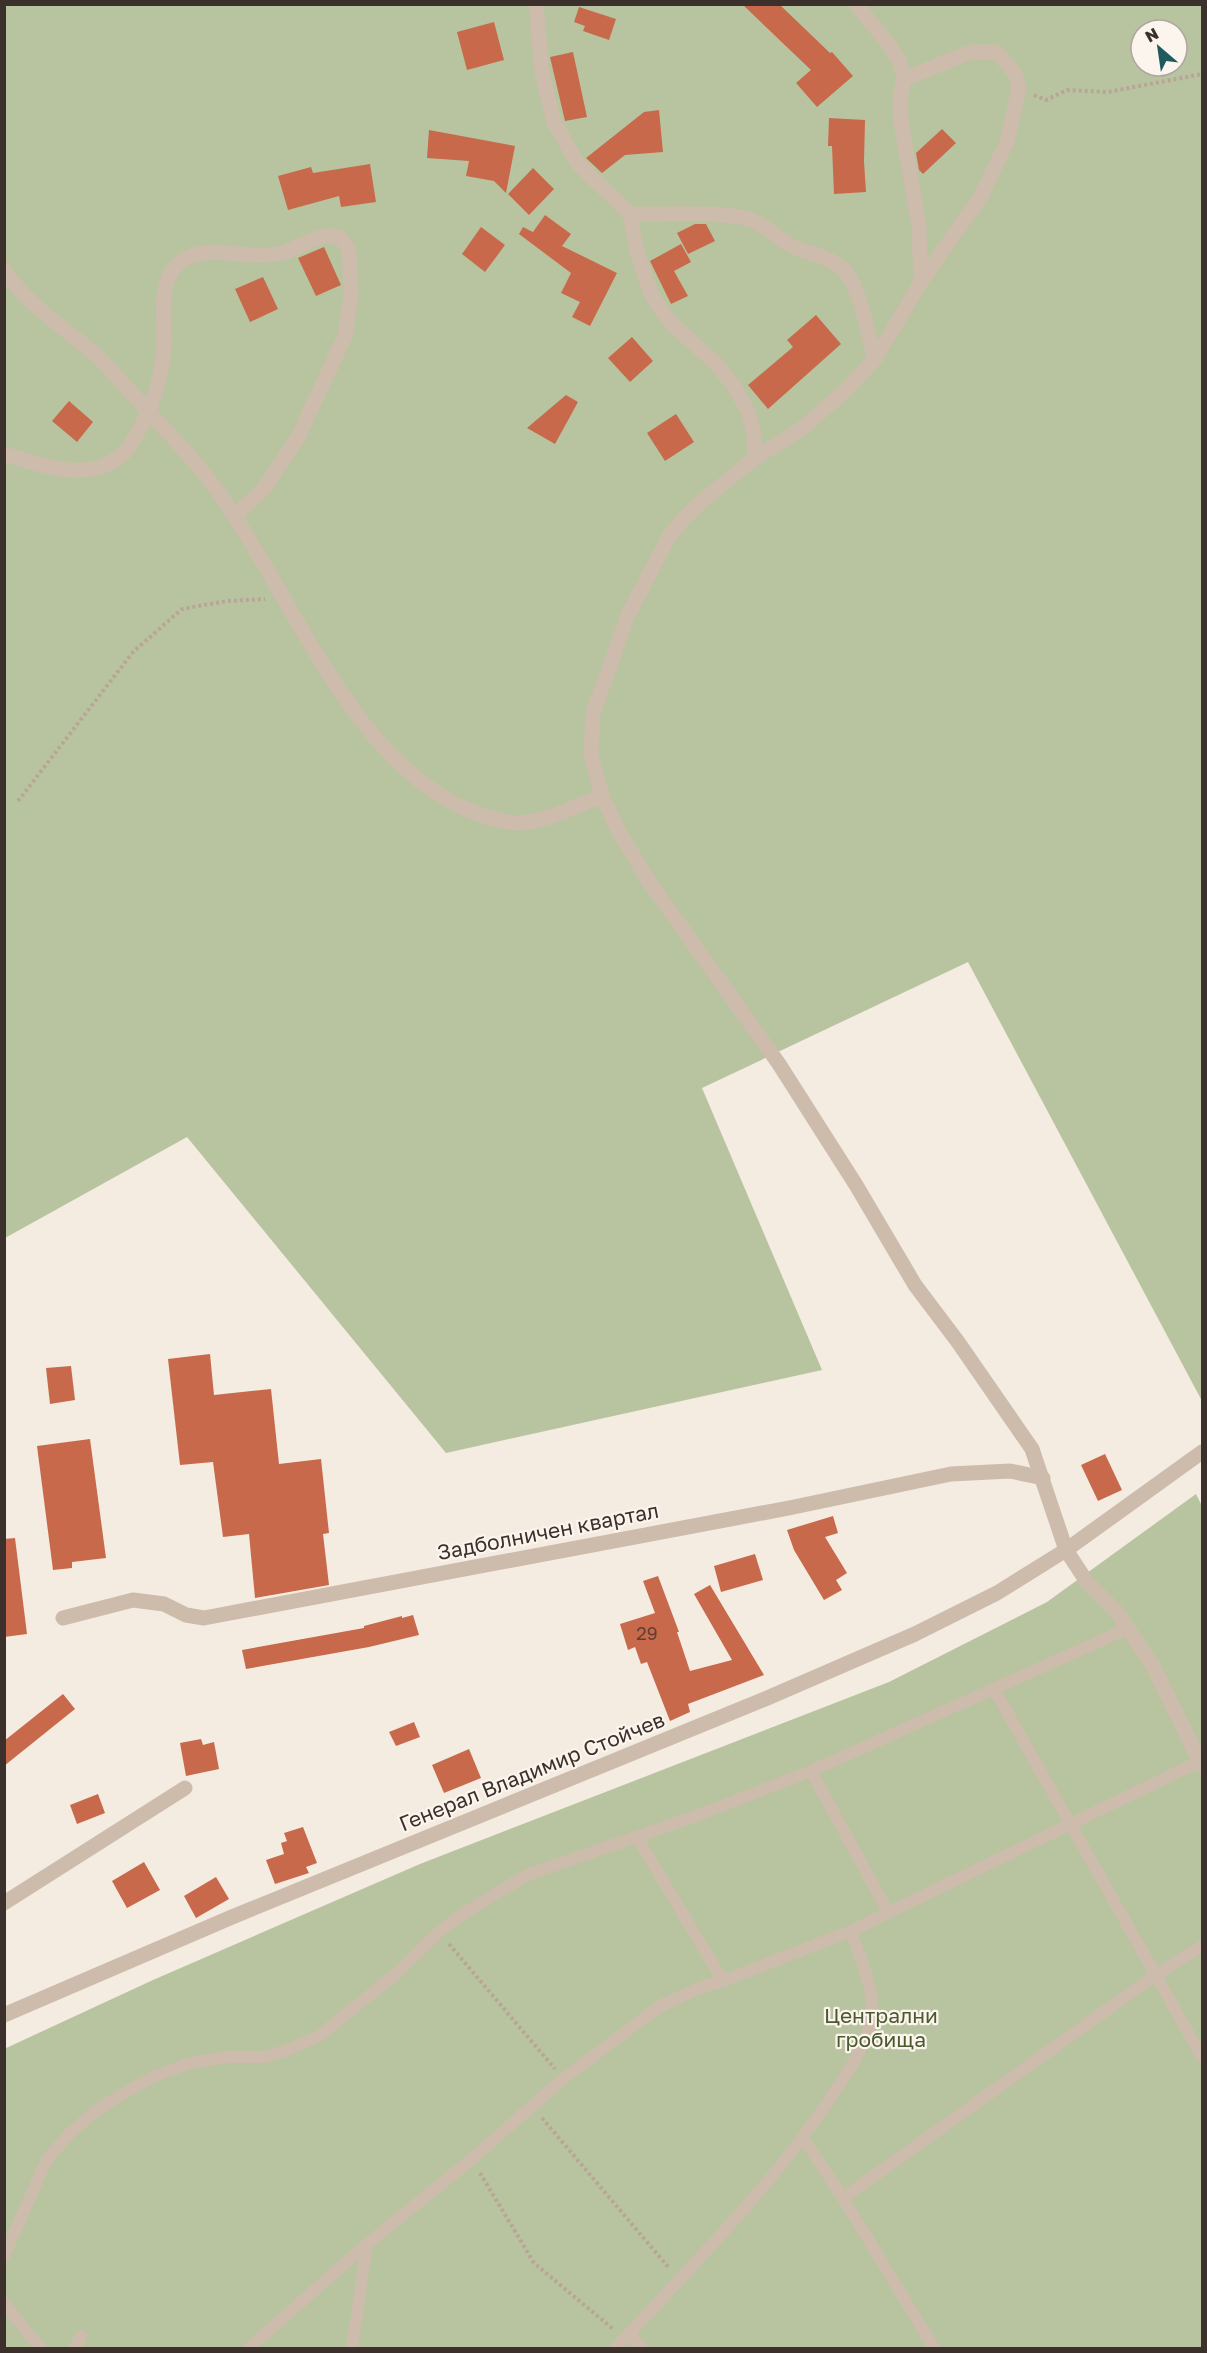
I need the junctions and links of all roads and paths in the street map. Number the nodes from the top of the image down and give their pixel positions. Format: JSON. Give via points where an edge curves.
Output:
{"nodes":[{"id":1,"x":536,"y":4,"type":"edge"},
{"id":2,"x":856,"y":4,"type":"edge"},
{"id":3,"x":1203,"y":74,"type":"edge"},
{"id":4,"x":904,"y":79,"type":"junction"},
{"id":5,"x":1019,"y":88,"type":"junction"},
{"id":6,"x":630,"y":214,"type":"junction"},
{"id":7,"x":4,"y":270,"type":"edge"},
{"id":8,"x":921,"y":282,"type":"junction"},
{"id":9,"x":874,"y":358,"type":"junction"},
{"id":10,"x":148,"y":412,"type":"junction"},
{"id":11,"x":4,"y":454,"type":"edge"},
{"id":12,"x":755,"y":458,"type":"junction"},
{"id":13,"x":235,"y":515,"type":"junction"},
{"id":14,"x":284,"y":597,"type":"junction"},
{"id":15,"x":602,"y":796,"type":"junction"},
{"id":16,"x":18,"y":801,"type":"dead end"},
{"id":17,"x":1203,"y":1452,"type":"edge"},
{"id":18,"x":1043,"y":1478,"type":"junction"},
{"id":19,"x":1066,"y":1550,"type":"junction"},
{"id":20,"x":63,"y":1618,"type":"dead end"},
{"id":21,"x":1129,"y":1628,"type":"junction"},
{"id":22,"x":994,"y":1689,"type":"junction"},
{"id":23,"x":1201,"y":1764,"type":"edge"},
{"id":24,"x":811,"y":1771,"type":"junction"},
{"id":25,"x":185,"y":1788,"type":"dead end"},
{"id":26,"x":1070,"y":1826,"type":"junction"},
{"id":27,"x":637,"y":1837,"type":"junction"},
{"id":28,"x":4,"y":1903,"type":"edge"},
{"id":29,"x":888,"y":1912,"type":"junction"},
{"id":30,"x":439,"y":1932,"type":"junction"},
{"id":31,"x":850,"y":1932,"type":"junction"},
{"id":32,"x":1203,"y":1946,"type":"edge"},
{"id":33,"x":1157,"y":1974,"type":"junction"},
{"id":34,"x":723,"y":1982,"type":"junction"},
{"id":35,"x":4,"y":2015,"type":"edge"},
{"id":36,"x":1203,"y":2057,"type":"edge"},
{"id":37,"x":563,"y":2079,"type":"junction"},
{"id":38,"x":532,"y":2106,"type":"junction"},
{"id":39,"x":803,"y":2138,"type":"junction"},
{"id":40,"x":472,"y":2159,"type":"junction"},
{"id":41,"x":843,"y":2198,"type":"junction"},
{"id":42,"x":367,"y":2244,"type":"junction"},
{"id":43,"x":4,"y":2256,"type":"edge"},
{"id":44,"x":680,"y":2280,"type":"junction"},
{"id":45,"x":4,"y":2303,"type":"edge"},
{"id":46,"x":627,"y":2336,"type":"junction"},
{"id":47,"x":81,"y":2337,"type":"dead end"},
{"id":48,"x":40,"y":2349,"type":"edge"},
{"id":49,"x":75,"y":2349,"type":"edge"},
{"id":50,"x":249,"y":2349,"type":"edge"},
{"id":51,"x":352,"y":2349,"type":"edge"},
{"id":52,"x":616,"y":2349,"type":"edge"},
{"id":53,"x":641,"y":2349,"type":"edge"},
{"id":54,"x":934,"y":2349,"type":"edge"}],
"edges":[{"from":1,"to":6,"type":"street","via":[[542,73],[554,122],[578,164]]},
{"from":2,"to":4,"type":"street","via":[[895,54]]},
{"from":3,"to":5,"type":"path","via":[[1108,92],[1067,90],[1046,100]]},
{"from":4,"to":5,"type":"street","via":[[971,52],[996,52],[1015,73]]},
{"from":4,"to":8,"type":"street","via":[[901,122],[919,227]]},
{"from":5,"to":8,"type":"street","via":[[1007,142],[981,196]]},
{"from":6,"to":9,"type":"street","via":[[735,215],[753,220],[786,243],[834,262],[848,274]]},
{"from":6,"to":12,"type":"street","via":[[651,294],[669,321],[734,386],[748,412]]},
{"from":7,"to":10,"type":"street","via":[[46,316],[97,356]]},
{"from":8,"to":9,"type":"street"},
{"from":9,"to":12,"type":"street","via":[[845,391],[800,430]]},
{"from":10,"to":11,"type":"street","via":[[122,454],[87,470],[58,470]]},
{"from":10,"to":13,"type":"street","via":[[198,466]]},
{"from":10,"to":13,"type":"street","via":[[161,374],[165,291],[178,264],[202,254],[285,252],[329,235],[345,241],[351,293],[345,336],[298,437],[263,490]]},
{"from":12,"to":15,"type":"street","via":[[678,525],[628,615],[593,713],[591,755]]},
{"from":13,"to":14,"type":"street"},
{"from":14,"to":15,"type":"street","via":[[379,743],[414,777],[450,803],[489,819],[521,823]]},
{"from":14,"to":16,"type":"path","via":[[182,609],[133,652]]},
{"from":15,"to":18,"type":"street","via":[[650,883],[779,1064],[915,1285],[1032,1449]]},
{"from":17,"to":19,"type":"street","name":"Генерал Владимир Стойчев"},
{"from":18,"to":19,"type":"street"},
{"from":18,"to":20,"type":"street","name":"Задболничен квартал","via":[[1010,1471],[951,1474],[204,1618],[186,1615],[164,1604],[133,1600]]},
{"from":19,"to":21,"type":"street","via":[[1087,1582]]},
{"from":19,"to":35,"type":"street","name":"Генерал Владимир Стойчев","via":[[997,1593],[915,1634]]},
{"from":21,"to":22,"type":"lane"},
{"from":21,"to":23,"type":"street","via":[[1154,1668]]},
{"from":22,"to":24,"type":"lane"},
{"from":22,"to":26,"type":"lane"},
{"from":23,"to":26,"type":"lane"},
{"from":24,"to":27,"type":"lane"},
{"from":24,"to":29,"type":"lane"},
{"from":25,"to":28,"type":"street"},
{"from":26,"to":29,"type":"lane"},
{"from":26,"to":33,"type":"lane"},
{"from":27,"to":30,"type":"lane","via":[[527,1875]]},
{"from":27,"to":34,"type":"lane"},
{"from":29,"to":31,"type":"lane"},
{"from":30,"to":37,"type":"path"},
{"from":30,"to":43,"type":"lane","via":[[319,2036],[264,2057],[190,2063],[156,2076],[93,2113],[47,2159]]},
{"from":31,"to":34,"type":"lane"},
{"from":31,"to":39,"type":"lane","via":[[867,1977],[872,2000],[870,2023],[856,2058]]},
{"from":32,"to":33,"type":"lane"},
{"from":33,"to":36,"type":"lane"},
{"from":33,"to":41,"type":"lane"},
{"from":34,"to":37,"type":"lane","via":[[660,2006]]},
{"from":37,"to":38,"type":"lane"},
{"from":38,"to":40,"type":"lane"},
{"from":38,"to":44,"type":"path"},
{"from":39,"to":41,"type":"lane"},
{"from":39,"to":44,"type":"lane"},
{"from":40,"to":42,"type":"lane"},
{"from":40,"to":46,"type":"path","via":[[534,2263]]},
{"from":41,"to":54,"type":"lane"},
{"from":42,"to":50,"type":"lane"},
{"from":42,"to":51,"type":"lane"},
{"from":44,"to":46,"type":"lane"},
{"from":45,"to":48,"type":"lane"},
{"from":46,"to":52,"type":"lane"},
{"from":46,"to":53,"type":"lane"},
{"from":47,"to":49,"type":"lane"}]}
